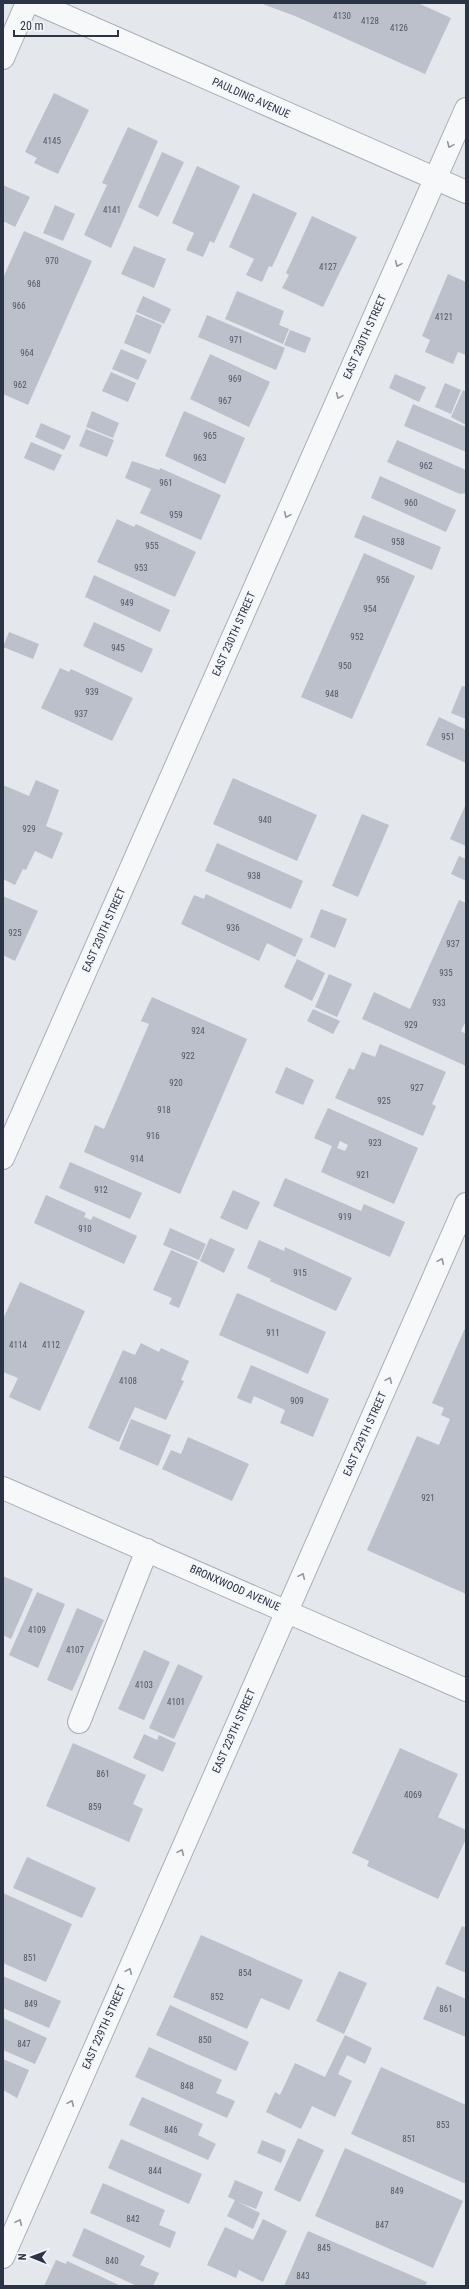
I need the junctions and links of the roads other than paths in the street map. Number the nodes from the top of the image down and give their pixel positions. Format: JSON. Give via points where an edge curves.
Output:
{"nodes":[{"id":1,"x":27,"y":3,"type":"edge"},
{"id":2,"x":36,"y":3,"type":"edge"},
{"id":3,"x":3,"y":58,"type":"edge"},
{"id":4,"x":466,"y":110,"type":"edge"},
{"id":5,"x":435,"y":179,"type":"junction"},
{"id":6,"x":466,"y":192,"type":"edge"},
{"id":7,"x":3,"y":1158,"type":"edge"},
{"id":8,"x":466,"y":1204,"type":"edge"},
{"id":9,"x":3,"y":1488,"type":"edge"},
{"id":10,"x":147,"y":1550,"type":"junction"},
{"id":11,"x":286,"y":1611,"type":"junction"},
{"id":12,"x":466,"y":1690,"type":"edge"},
{"id":13,"x":79,"y":1722,"type":"dead end"},
{"id":14,"x":3,"y":2257,"type":"edge"}],
"edges":[{"from":1,"to":3,"type":"street"},
{"from":2,"to":5,"type":"street","name":"PAULDING AVENUE"},
{"from":4,"to":5,"type":"street","name":"EAST 230TH STREET","one_way":true},
{"from":5,"to":6,"type":"street","name":"PAULDING AVENUE"},
{"from":5,"to":7,"type":"street","name":"EAST 230TH STREET","one_way":true},
{"from":11,"to":8,"type":"street","name":"EAST 229TH STREET","one_way":true},
{"from":9,"to":10,"type":"street","name":"BRONXWOOD AVENUE"},
{"from":10,"to":11,"type":"street","name":"BRONXWOOD AVENUE"},
{"from":10,"to":13,"type":"street"},
{"from":11,"to":12,"type":"street","name":"BRONXWOOD AVENUE"},
{"from":14,"to":11,"type":"street","name":"EAST 229TH STREET","one_way":true}]}
